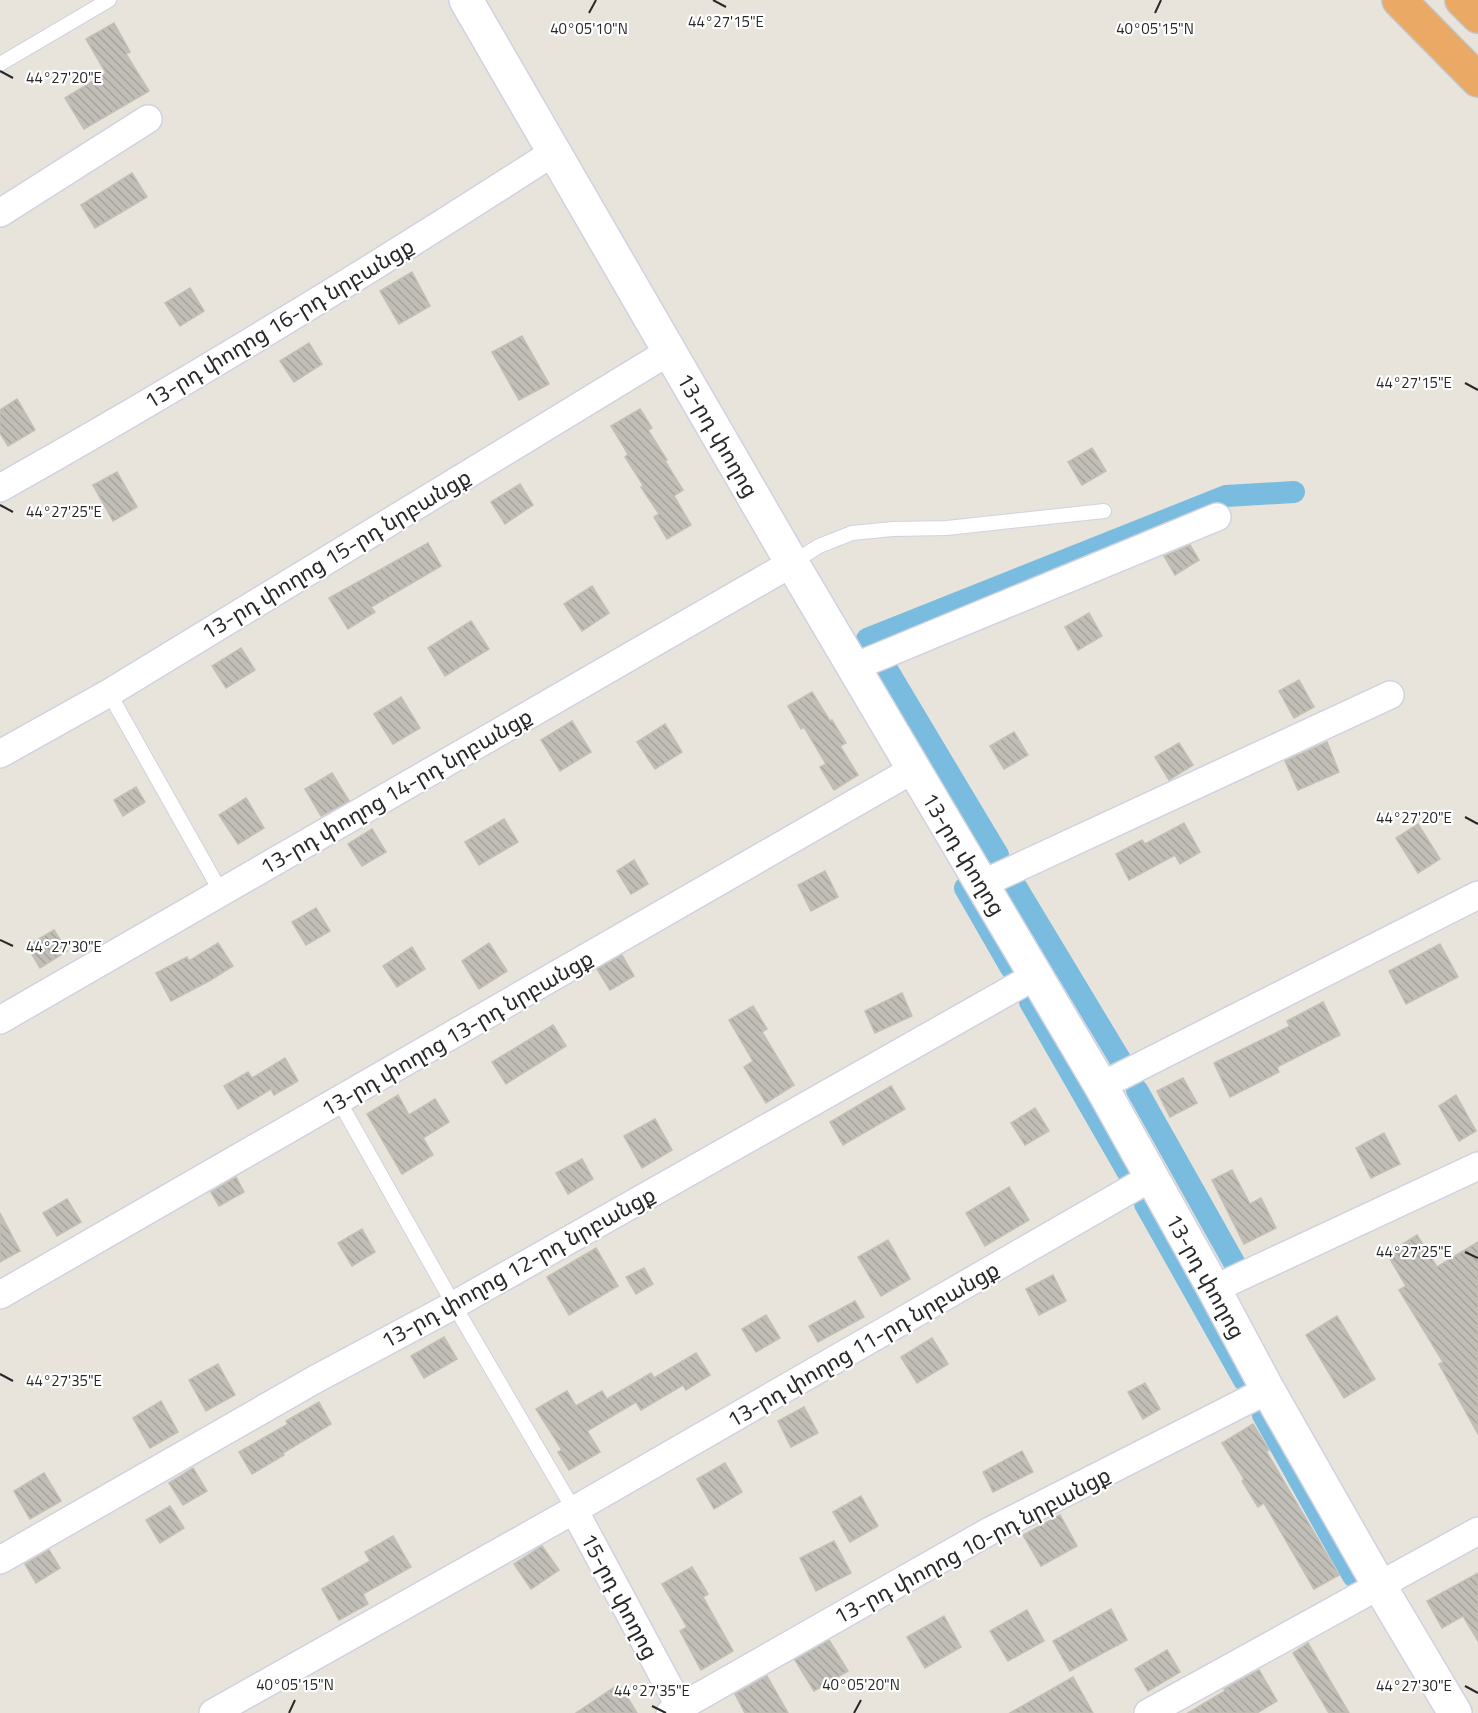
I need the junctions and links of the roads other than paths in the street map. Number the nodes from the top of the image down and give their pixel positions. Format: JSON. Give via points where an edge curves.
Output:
{"nodes":[{"id":1,"x":109,"y":0,"type":"edge"},
{"id":2,"x":466,"y":0,"type":"edge"},
{"id":3,"x":1399,"y":0,"type":"edge"},
{"id":4,"x":1462,"y":0,"type":"edge"},
{"id":5,"x":1478,"y":15,"type":"edge"},
{"id":6,"x":0,"y":64,"type":"edge"},
{"id":7,"x":1478,"y":80,"type":"edge"},
{"id":8,"x":148,"y":118,"type":"dead end"},
{"id":9,"x":554,"y":152,"type":"junction"},
{"id":10,"x":0,"y":213,"type":"edge"},
{"id":11,"x":670,"y":351,"type":"junction"},
{"id":12,"x":0,"y":488,"type":"edge"},
{"id":13,"x":1104,"y":511,"type":"dead end"},
{"id":14,"x":1217,"y":517,"type":"dead end"},
{"id":15,"x":792,"y":563,"type":"junction"},
{"id":16,"x":854,"y":667,"type":"junction"},
{"id":17,"x":109,"y":693,"type":"junction"},
{"id":18,"x":1390,"y":695,"type":"dead end"},
{"id":19,"x":0,"y":754,"type":"edge"},
{"id":20,"x":914,"y":769,"type":"junction"},
{"id":21,"x":981,"y":884,"type":"junction"},
{"id":22,"x":221,"y":892,"type":"junction"},
{"id":23,"x":1478,"y":895,"type":"edge"},
{"id":24,"x":1037,"y":975,"type":"junction"},
{"id":25,"x":0,"y":1020,"type":"edge"},
{"id":26,"x":1101,"y":1086,"type":"junction"},
{"id":27,"x":339,"y":1101,"type":"junction"},
{"id":28,"x":1478,"y":1166,"type":"edge"},
{"id":29,"x":1152,"y":1177,"type":"junction"},
{"id":30,"x":1215,"y":1289,"type":"junction"},
{"id":31,"x":0,"y":1296,"type":"edge"},
{"id":32,"x":454,"y":1305,"type":"junction"},
{"id":33,"x":1268,"y":1390,"type":"junction"},
{"id":34,"x":574,"y":1510,"type":"junction"},
{"id":35,"x":1478,"y":1531,"type":"edge"},
{"id":36,"x":0,"y":1560,"type":"edge"},
{"id":37,"x":1379,"y":1585,"type":"junction"},
{"id":38,"x":678,"y":1711,"type":"edge"},
{"id":39,"x":213,"y":1713,"type":"edge"},
{"id":40,"x":1148,"y":1713,"type":"edge"},
{"id":41,"x":1455,"y":1713,"type":"edge"}],
"edges":[{"from":1,"to":6,"type":"lane"},
{"from":2,"to":9,"type":"street","name":"13-րդ փողոց"},
{"from":3,"to":7,"type":"highway"},
{"from":4,"to":5,"type":"highway"},
{"from":8,"to":10,"type":"street"},
{"from":9,"to":11,"type":"street","name":"13-րդ փողոց"},
{"from":9,"to":12,"type":"street","name":"13-րդ փողոց 16-րդ նրբանցք","via":[[408,246]]},
{"from":11,"to":15,"type":"street","name":"13-րդ փողոց"},
{"from":11,"to":17,"type":"street","name":"13-րդ փողոց 15-րդ նրբանցք"},
{"from":13,"to":15,"type":"lane","via":[[947,528],[852,532]]},
{"from":14,"to":16,"type":"street"},
{"from":15,"to":16,"type":"street","name":"13-րդ փողոց"},
{"from":15,"to":22,"type":"street","name":"13-րդ փողոց 14-րդ նրբանցք"},
{"from":16,"to":20,"type":"street","name":"13-րդ փողոց"},
{"from":17,"to":19,"type":"street","name":"13-րդ փողոց 15-րդ նրբանցք"},
{"from":17,"to":22,"type":"lane"},
{"from":18,"to":21,"type":"street"},
{"from":20,"to":21,"type":"street","name":"13-րդ փողոց"},
{"from":20,"to":27,"type":"street","name":"13-րդ փողոց 13-րդ նրբանցք"},
{"from":21,"to":24,"type":"street","name":"13-րդ փողոց"},
{"from":22,"to":25,"type":"street","name":"13-րդ փողոց 14-րդ նրբանցք"},
{"from":23,"to":26,"type":"street"},
{"from":24,"to":26,"type":"street","name":"13-րդ փողոց"},
{"from":24,"to":32,"type":"street","name":"13-րդ փողոց 12-րդ նրբանցք"},
{"from":26,"to":29,"type":"street","name":"13-րդ փողոց"},
{"from":27,"to":31,"type":"street","name":"13-րդ փողոց 13-րդ նրբանցք"},
{"from":27,"to":32,"type":"lane"},
{"from":28,"to":30,"type":"street"},
{"from":29,"to":30,"type":"street","name":"13-րդ փողոց"},
{"from":29,"to":34,"type":"street","name":"13-րդ փողոց 11-րդ նրբանցք"},
{"from":30,"to":33,"type":"street","name":"13-րդ փողոց"},
{"from":32,"to":34,"type":"lane"},
{"from":32,"to":36,"type":"street","name":"13-րդ փողոց 12-րդ նրբանցք","via":[[314,1380]]},
{"from":33,"to":37,"type":"street","name":"13-րդ փողոց"},
{"from":33,"to":38,"type":"street","name":"13-րդ փողոց 10-րդ նրբանցք","via":[[988,1532]]},
{"from":34,"to":38,"type":"street","name":"15-րդ փողոց"},
{"from":34,"to":39,"type":"street","name":"13-րդ փողոց 11-րդ նրբանցք"},
{"from":35,"to":37,"type":"street"},
{"from":37,"to":40,"type":"street"},
{"from":37,"to":41,"type":"street","name":"13-րդ փողոց"}]}
